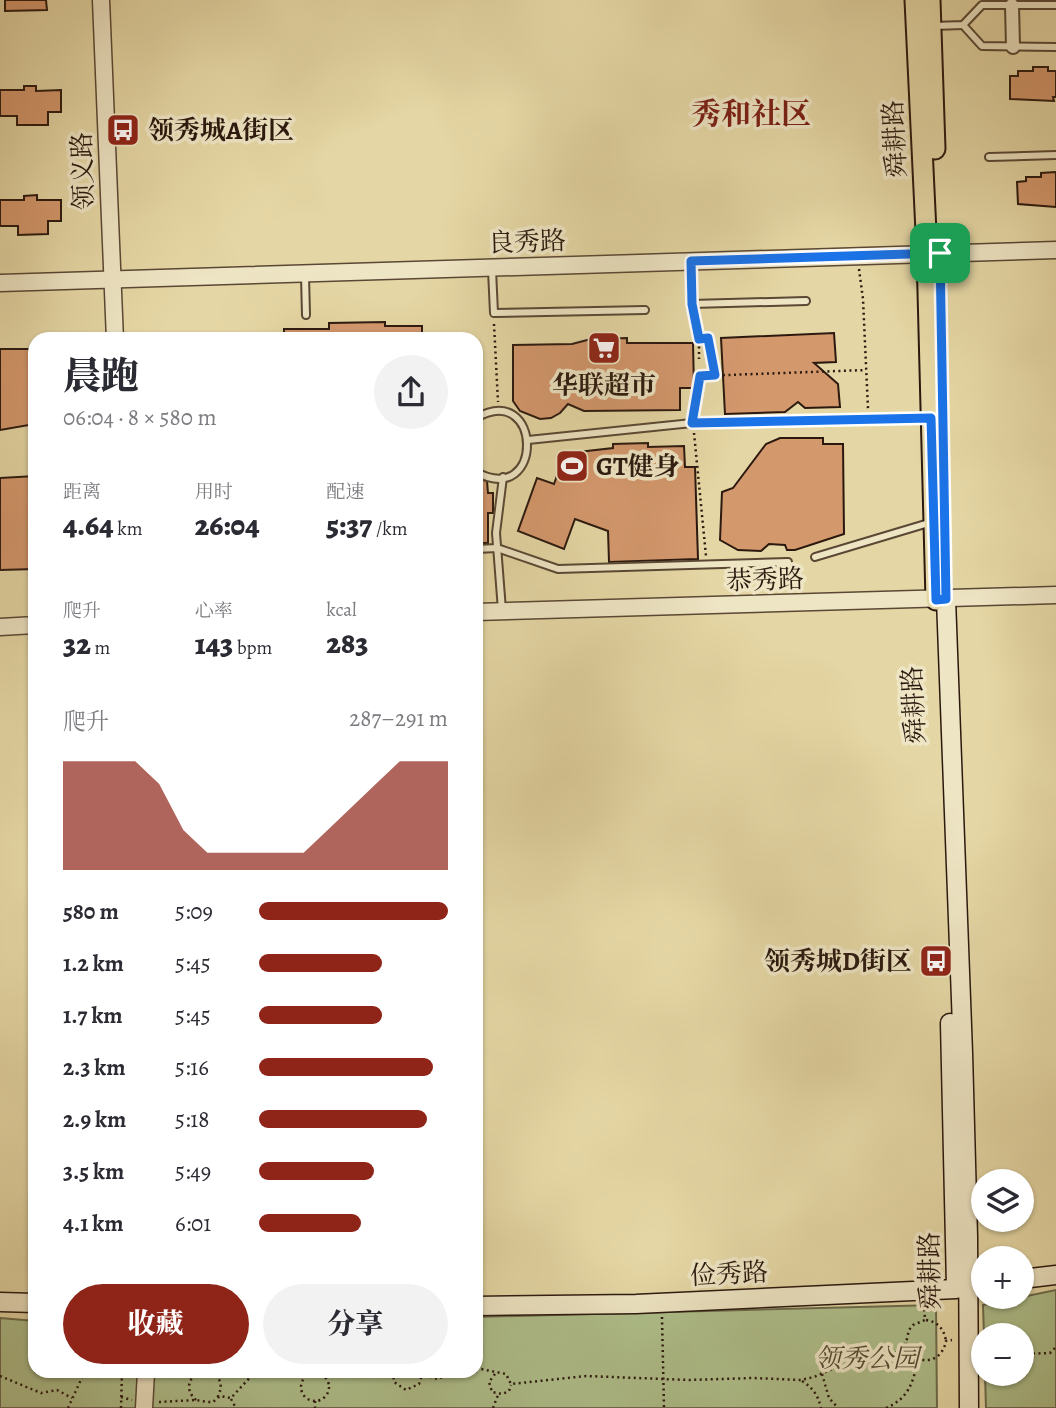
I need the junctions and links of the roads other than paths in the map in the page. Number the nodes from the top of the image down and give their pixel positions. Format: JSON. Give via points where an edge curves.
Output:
{"nodes":[{"id":1,"x":101,"y":0,"type":"edge"},
{"id":2,"x":915,"y":0,"type":"edge"},
{"id":3,"x":930,"y":0,"type":"edge"},
{"id":4,"x":1012,"y":5,"type":"junction"},
{"id":5,"x":1056,"y":5,"type":"edge"},
{"id":6,"x":963,"y":25,"type":"junction"},
{"id":7,"x":930,"y":26,"type":"junction"},
{"id":8,"x":1013,"y":47,"type":"junction"},
{"id":9,"x":1056,"y":47,"type":"edge"},
{"id":10,"x":1056,"y":155,"type":"edge"},
{"id":11,"x":989,"y":157,"type":"dead end"},
{"id":12,"x":1056,"y":250,"type":"edge"},
{"id":13,"x":934,"y":253,"type":"junction"},
{"id":14,"x":691,"y":261,"type":"junction"},
{"id":15,"x":492,"y":268,"type":"junction"},
{"id":16,"x":305,"y":274,"type":"junction"},
{"id":17,"x":112,"y":281,"type":"junction"},
{"id":18,"x":0,"y":283,"type":"edge"},
{"id":19,"x":806,"y":301,"type":"dead end"},
{"id":20,"x":645,"y":310,"type":"dead end"},
{"id":21,"x":306,"y":315,"type":"dead end"},
{"id":22,"x":114,"y":332,"type":"edge"},
{"id":23,"x":483,"y":415,"type":"edge"},
{"id":24,"x":931,"y":418,"type":"junction"},
{"id":25,"x":528,"y":440,"type":"junction"},
{"id":26,"x":483,"y":475,"type":"edge"},
{"id":27,"x":503,"y":477,"type":"junction"},
{"id":28,"x":934,"y":521,"type":"junction"},
{"id":29,"x":497,"y":548,"type":"junction"},
{"id":30,"x":483,"y":549,"type":"edge"},
{"id":31,"x":815,"y":557,"type":"dead end"},
{"id":32,"x":788,"y":562,"type":"dead end"},
{"id":33,"x":1056,"y":595,"type":"edge"},
{"id":34,"x":941,"y":600,"type":"junction"},
{"id":35,"x":483,"y":612,"type":"edge"},
{"id":36,"x":502,"y":612,"type":"junction"},
{"id":37,"x":28,"y":625,"type":"edge"},
{"id":38,"x":0,"y":627,"type":"edge"},
{"id":39,"x":1056,"y":1275,"type":"edge"},
{"id":40,"x":1034,"y":1278,"type":"edge"},
{"id":41,"x":969,"y":1287,"type":"edge"},
{"id":42,"x":0,"y":1302,"type":"edge"},
{"id":43,"x":28,"y":1303,"type":"edge"},
{"id":44,"x":483,"y":1306,"type":"edge"},
{"id":45,"x":146,"y":1378,"type":"edge"},
{"id":46,"x":144,"y":1406,"type":"edge"},
{"id":47,"x":958,"y":1408,"type":"edge"},
{"id":48,"x":970,"y":1408,"type":"edge"}],
"edges":[{"from":1,"to":17,"type":"street","name":"领义路"},
{"from":2,"to":13,"type":"main road","name":"舜耕路"},
{"from":3,"to":7,"type":"main road","name":"舜耕路"},
{"from":4,"to":5,"type":"lane"},
{"from":4,"to":6,"type":"lane","via":[[982,5]]},
{"from":4,"to":8,"type":"street"},
{"from":6,"to":7,"type":"lane"},
{"from":6,"to":8,"type":"lane","via":[[982,46]]},
{"from":7,"to":13,"type":"main road","name":"舜耕路"},
{"from":8,"to":9,"type":"lane"},
{"from":10,"to":11,"type":"lane"},
{"from":12,"to":13,"type":"street","name":"良秀路"},
{"from":13,"to":14,"type":"street","name":"良秀路"},
{"from":13,"to":24,"type":"main road","name":"舜耕路"},
{"from":13,"to":34,"type":"main road","name":"舜耕路"},
{"from":14,"to":15,"type":"street","name":"良秀路"},
{"from":14,"to":19,"type":"lane","via":[[692,304]]},
{"from":15,"to":16,"type":"street","name":"良秀路"},
{"from":15,"to":20,"type":"lane","via":[[494,313]]},
{"from":16,"to":17,"type":"street","name":"良秀路"},
{"from":16,"to":21,"type":"lane"},
{"from":17,"to":18,"type":"street","name":"良秀路"},
{"from":17,"to":22,"type":"street","name":"领义路"},
{"from":23,"to":25,"type":"lane","via":[[509,414],[525,429]]},
{"from":24,"to":25,"type":"lane","via":[[692,423]]},
{"from":24,"to":28,"type":"main road","name":"舜耕路"},
{"from":25,"to":27,"type":"lane","via":[[525,461]]},
{"from":26,"to":27,"type":"lane"},
{"from":27,"to":29,"type":"lane"},
{"from":28,"to":31,"type":"lane"},
{"from":28,"to":34,"type":"main road","name":"舜耕路"},
{"from":29,"to":30,"type":"lane"},
{"from":29,"to":32,"type":"lane","via":[[558,569]]},
{"from":29,"to":36,"type":"lane"},
{"from":33,"to":34,"type":"street","name":"恭秀路"},
{"from":34,"to":36,"type":"street","name":"恭秀路"},
{"from":34,"to":41,"type":"main road","name":"舜耕路"},
{"from":35,"to":36,"type":"street","name":"恭秀路"},
{"from":37,"to":38,"type":"street"},
{"from":39,"to":40,"type":"main road"},
{"from":41,"to":44,"type":"main road","name":"俭秀路","via":[[662,1303]]},
{"from":41,"to":47,"type":"main road","name":"舜耕路","via":[[952,1340]]},
{"from":41,"to":48,"type":"main road","name":"舜耕路"},
{"from":42,"to":43,"type":"main road"},
{"from":45,"to":46,"type":"street"}]}
